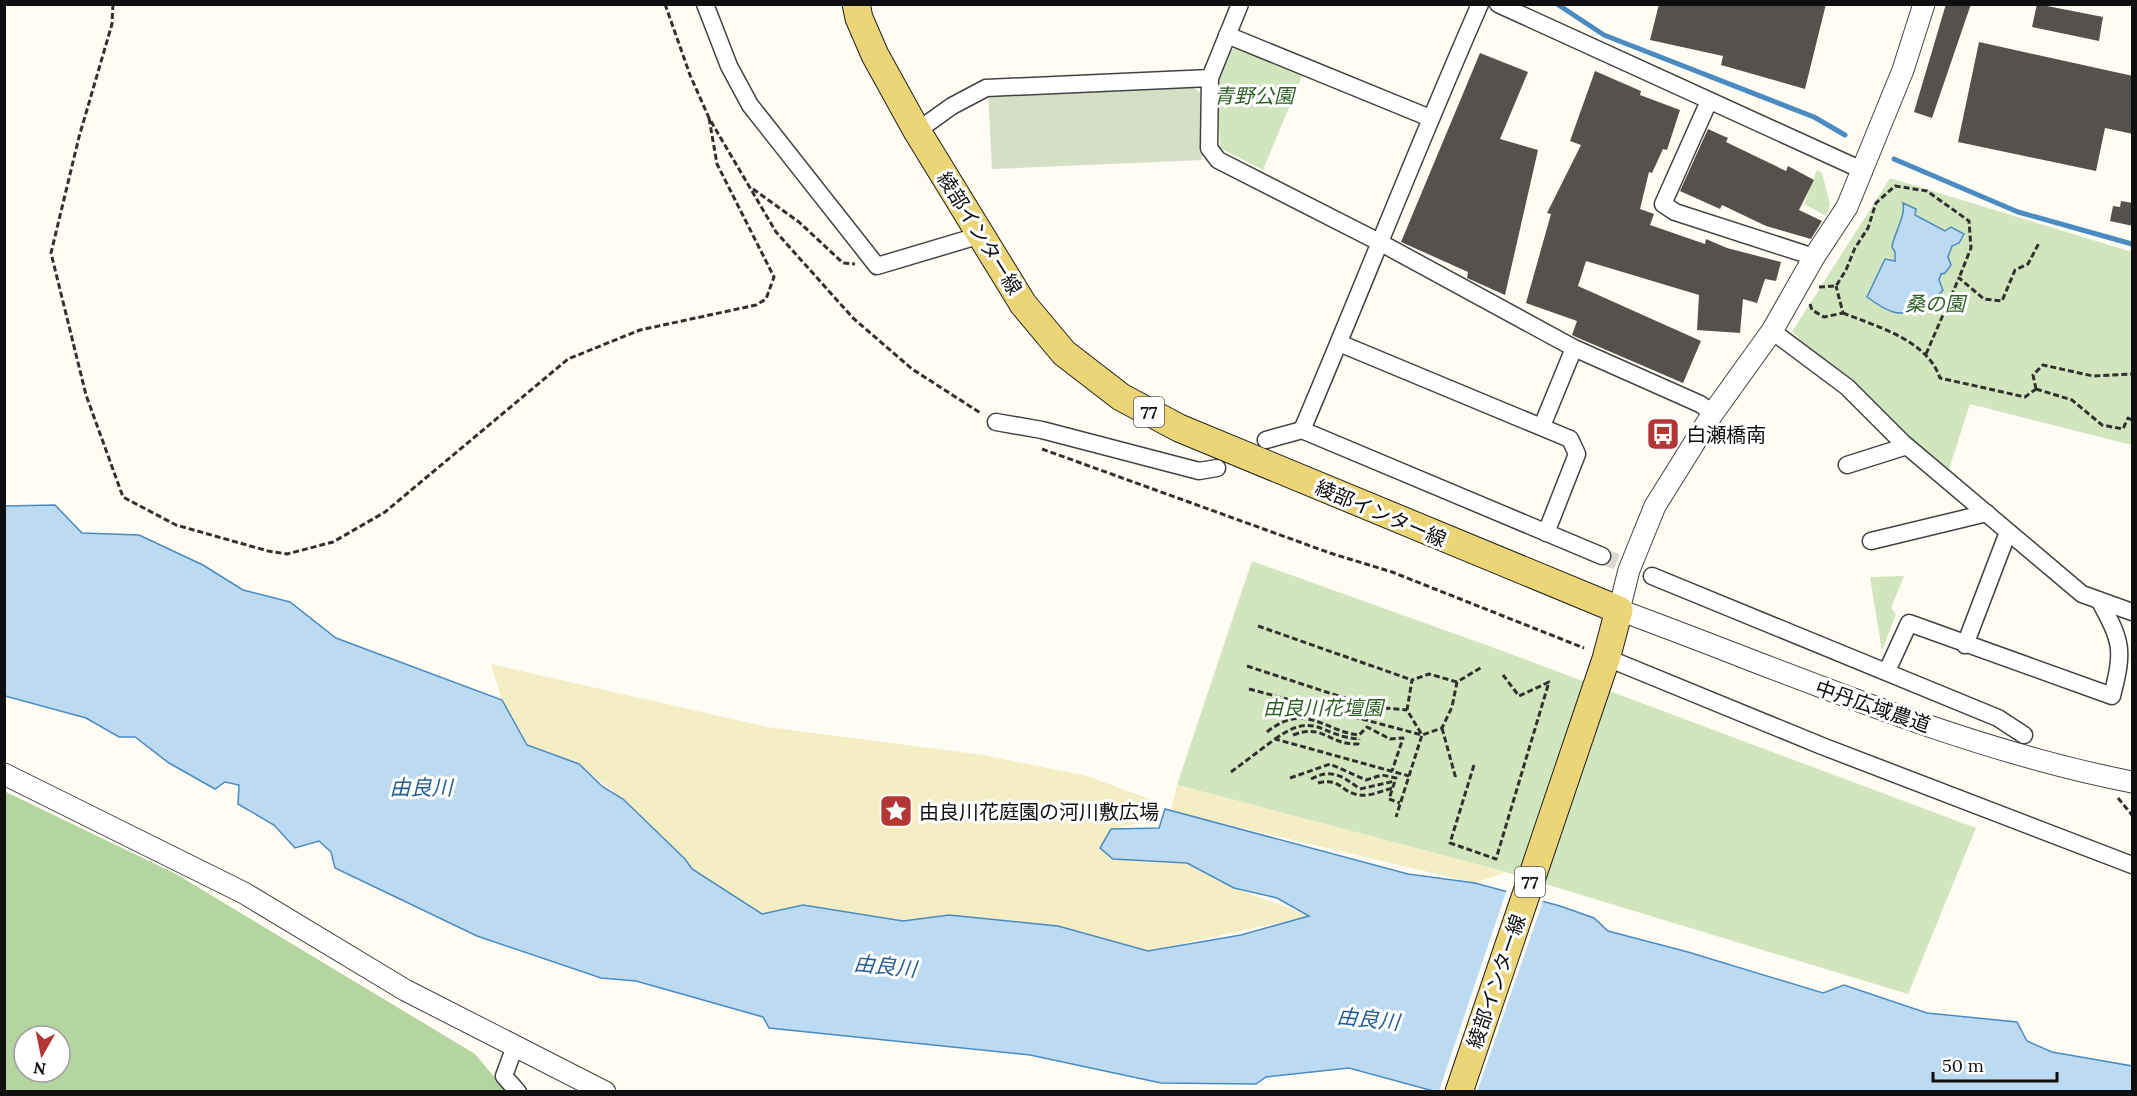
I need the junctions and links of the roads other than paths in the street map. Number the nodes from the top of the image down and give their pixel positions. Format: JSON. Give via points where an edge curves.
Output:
{"nodes":[{"id":1,"x":705,"y":4,"type":"edge"},
{"id":2,"x":856,"y":4,"type":"edge"},
{"id":3,"x":1240,"y":4,"type":"edge"},
{"id":4,"x":1480,"y":4,"type":"edge"},
{"id":5,"x":1498,"y":4,"type":"edge"},
{"id":6,"x":1924,"y":4,"type":"edge"},
{"id":7,"x":1227,"y":35,"type":"junction"},
{"id":8,"x":1210,"y":78,"type":"junction"},
{"id":9,"x":1709,"y":101,"type":"junction"},
{"id":10,"x":1430,"y":118,"type":"junction"},
{"id":11,"x":917,"y":131,"type":"junction"},
{"id":12,"x":1864,"y":171,"type":"junction"},
{"id":13,"x":981,"y":235,"type":"junction"},
{"id":14,"x":1381,"y":243,"type":"junction"},
{"id":15,"x":1814,"y":257,"type":"junction"},
{"id":16,"x":1772,"y":331,"type":"junction"},
{"id":17,"x":1339,"y":343,"type":"junction"},
{"id":18,"x":1574,"y":348,"type":"junction"},
{"id":19,"x":1713,"y":413,"type":"junction"},
{"id":20,"x":996,"y":422,"type":"road end"},
{"id":21,"x":1542,"y":426,"type":"junction"},
{"id":22,"x":1302,"y":430,"type":"junction"},
{"id":23,"x":1266,"y":440,"type":"dead end"},
{"id":24,"x":1907,"y":446,"type":"junction"},
{"id":25,"x":1846,"y":465,"type":"dead end"},
{"id":26,"x":1217,"y":468,"type":"dead end"},
{"id":27,"x":1986,"y":513,"type":"junction"},
{"id":28,"x":2008,"y":532,"type":"junction"},
{"id":29,"x":1546,"y":533,"type":"junction"},
{"id":30,"x":1871,"y":541,"type":"dead end"},
{"id":31,"x":1602,"y":556,"type":"tunnel mouth"},
{"id":32,"x":1652,"y":576,"type":"tunnel mouth"},
{"id":33,"x":2099,"y":600,"type":"junction"},
{"id":34,"x":1619,"y":610,"type":"junction"},
{"id":35,"x":2133,"y":612,"type":"edge"},
{"id":36,"x":1965,"y":645,"type":"junction"},
{"id":37,"x":1609,"y":667,"type":"junction"},
{"id":38,"x":1887,"y":671,"type":"junction"},
{"id":39,"x":2024,"y":735,"type":"dead end"},
{"id":40,"x":4,"y":774,"type":"edge"},
{"id":41,"x":2133,"y":782,"type":"edge"},
{"id":42,"x":2133,"y":865,"type":"edge"},
{"id":43,"x":514,"y":1046,"type":"junction"},
{"id":44,"x":518,"y":1092,"type":"edge"},
{"id":45,"x":605,"y":1092,"type":"edge"},
{"id":46,"x":1459,"y":1092,"type":"edge"}],
"edges":[{"from":1,"to":13,"type":"street","via":[[729,66],[750,105],[877,266]]},
{"from":2,"to":11,"type":"main road","name":"綾部インター線","number":"77","via":[[875,55]]},
{"from":3,"to":7,"type":"street"},
{"from":4,"to":10,"type":"street"},
{"from":5,"to":9,"type":"street"},
{"from":6,"to":12,"type":"street"},
{"from":7,"to":8,"type":"street"},
{"from":7,"to":10,"type":"street"},
{"from":8,"to":11,"type":"street","via":[[986,88]]},
{"from":8,"to":14,"type":"street","via":[[1209,148],[1218,160]]},
{"from":9,"to":12,"type":"street"},
{"from":9,"to":15,"type":"street","via":[[1663,204],[1675,212]]},
{"from":10,"to":14,"type":"street"},
{"from":11,"to":13,"type":"main road","name":"綾部インター線","number":"77"},
{"from":12,"to":15,"type":"street","via":[[1847,207]]},
{"from":13,"to":34,"type":"main road","name":"綾部インター線","number":"77","via":[[1023,304],[1064,353],[1121,397],[1179,428]]},
{"from":14,"to":17,"type":"street"},
{"from":14,"to":18,"type":"street"},
{"from":15,"to":16,"type":"street"},
{"from":16,"to":19,"type":"street"},
{"from":16,"to":24,"type":"street","via":[[1846,387]]},
{"from":17,"to":21,"type":"street"},
{"from":17,"to":22,"type":"street"},
{"from":18,"to":19,"type":"street"},
{"from":18,"to":21,"type":"street"},
{"from":19,"to":34,"type":"street","via":[[1654,506],[1629,570]]},
{"from":20,"to":26,"type":"street","via":[[1042,430],[1199,471]]},
{"from":21,"to":29,"type":"street","via":[[1570,439],[1577,454]]},
{"from":22,"to":23,"type":"street"},
{"from":22,"to":29,"type":"street"},
{"from":24,"to":25,"type":"street"},
{"from":24,"to":27,"type":"street"},
{"from":27,"to":28,"type":"street"},
{"from":27,"to":30,"type":"street"},
{"from":28,"to":33,"type":"street","via":[[2082,594]]},
{"from":28,"to":36,"type":"street"},
{"from":29,"to":31,"type":"street"},
{"from":32,"to":38,"type":"street"},
{"from":33,"to":35,"type":"street"},
{"from":33,"to":36,"type":"street","via":[[2119,636],[2120,663],[2112,696]]},
{"from":34,"to":37,"type":"main road","name":"綾部インター線","number":"77"},
{"from":34,"to":41,"type":"street","name":"中丹広域農道","via":[[1842,697],[2046,763]]},
{"from":36,"to":38,"type":"street","via":[[1909,623]]},
{"from":37,"to":42,"type":"street"},
{"from":37,"to":46,"type":"main road","name":"綾部インター線","number":"77"},
{"from":38,"to":39,"type":"street","via":[[1998,718]]},
{"from":40,"to":43,"type":"street","via":[[244,893],[395,985]]},
{"from":43,"to":44,"type":"street","via":[[504,1076]]},
{"from":43,"to":45,"type":"street"}]}
